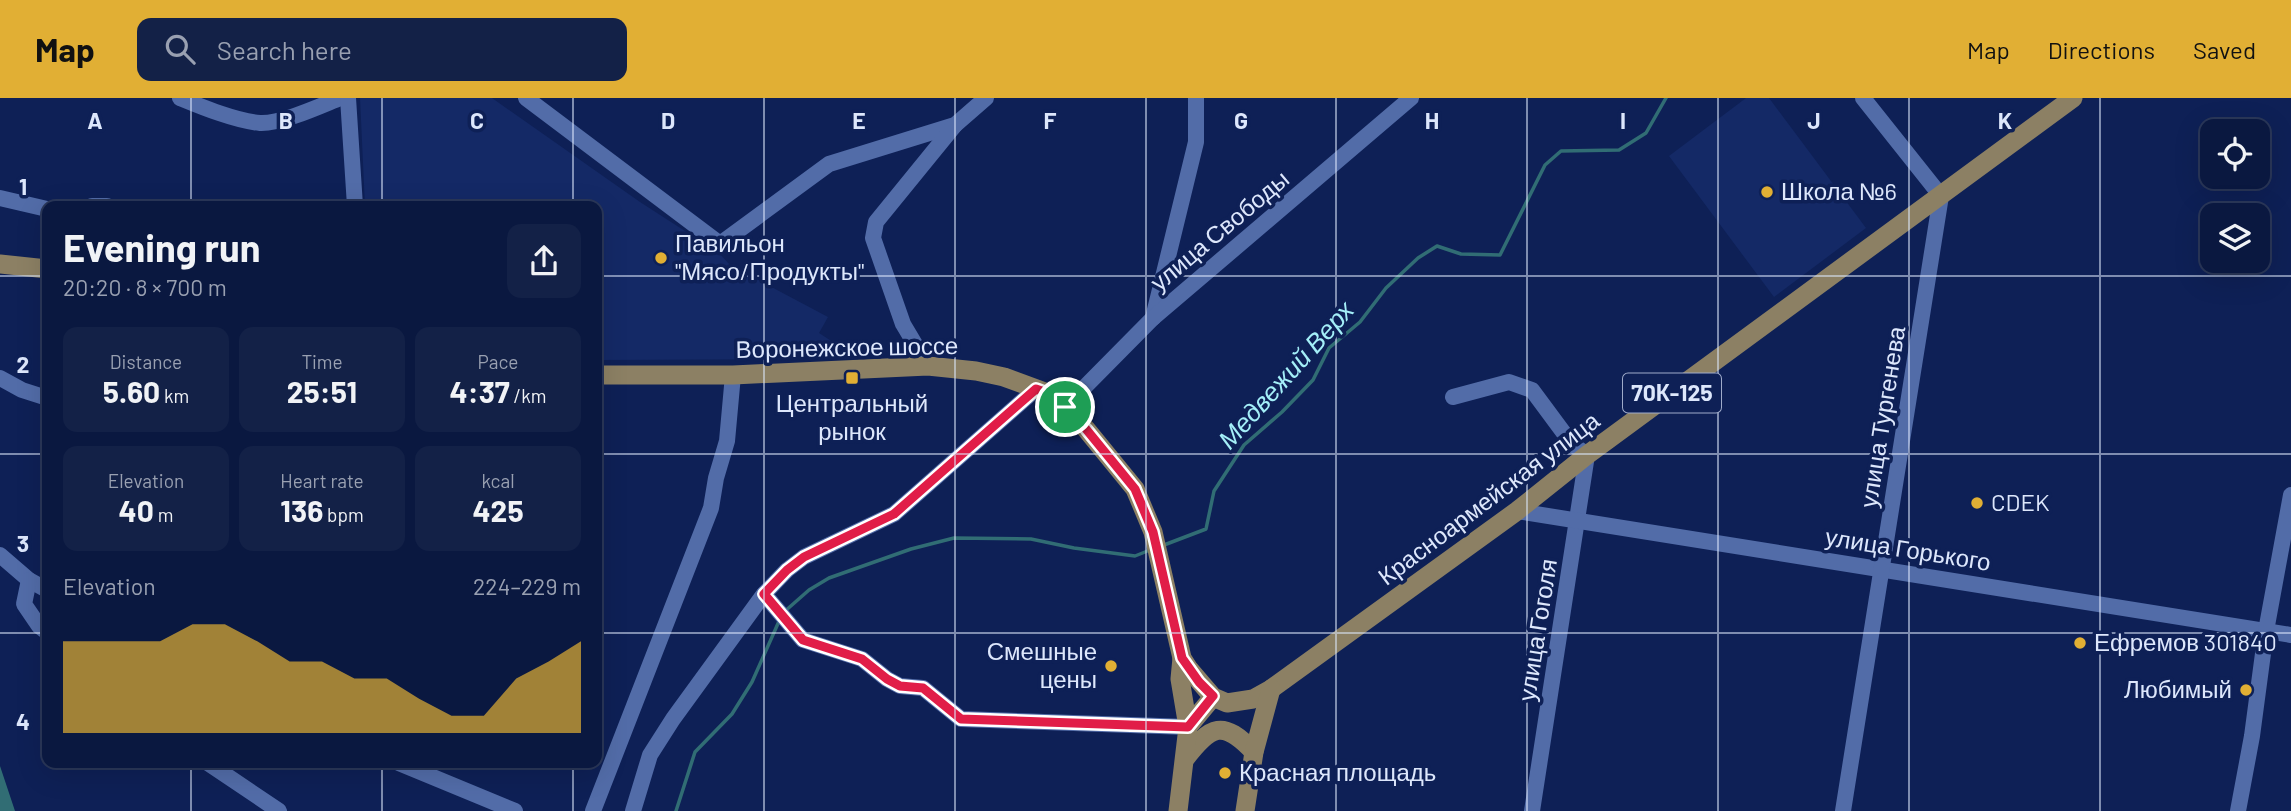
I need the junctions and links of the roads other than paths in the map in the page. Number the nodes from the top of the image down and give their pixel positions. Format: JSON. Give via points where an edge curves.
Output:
{"nodes":[{"id":1,"x":180,"y":98,"type":"edge"},
{"id":2,"x":340,"y":98,"type":"edge"},
{"id":3,"x":348,"y":98,"type":"edge"},
{"id":4,"x":526,"y":98,"type":"edge"},
{"id":5,"x":986,"y":98,"type":"edge"},
{"id":6,"x":1196,"y":98,"type":"edge"},
{"id":7,"x":1411,"y":98,"type":"edge"},
{"id":8,"x":1863,"y":98,"type":"edge"},
{"id":9,"x":2073,"y":98,"type":"edge"},
{"id":10,"x":955,"y":125,"type":"junction"},
{"id":11,"x":1941,"y":196,"type":"junction"},
{"id":12,"x":0,"y":198,"type":"edge"},
{"id":13,"x":355,"y":201,"type":"edge"},
{"id":14,"x":42,"y":208,"type":"edge"},
{"id":15,"x":0,"y":264,"type":"edge"},
{"id":16,"x":42,"y":268,"type":"edge"},
{"id":17,"x":1153,"y":318,"type":"junction"},
{"id":18,"x":928,"y":366,"type":"junction"},
{"id":19,"x":602,"y":375,"type":"edge"},
{"id":20,"x":733,"y":375,"type":"junction"},
{"id":21,"x":0,"y":378,"type":"edge"},
{"id":22,"x":1036,"y":389,"type":"junction"},
{"id":23,"x":42,"y":396,"type":"edge"},
{"id":24,"x":1452,"y":397,"type":"dead end"},
{"id":25,"x":1065,"y":407,"type":"junction"},
{"id":26,"x":1587,"y":455,"type":"junction"},
{"id":27,"x":2291,"y":495,"type":"edge"},
{"id":28,"x":1517,"y":510,"type":"junction"},
{"id":29,"x":1578,"y":519,"type":"junction"},
{"id":30,"x":0,"y":555,"type":"edge"},
{"id":31,"x":1881,"y":569,"type":"junction"},
{"id":32,"x":29,"y":580,"type":"junction"},
{"id":33,"x":42,"y":587,"type":"edge"},
{"id":34,"x":764,"y":594,"type":"junction"},
{"id":35,"x":42,"y":628,"type":"edge"},
{"id":36,"x":2266,"y":631,"type":"junction"},
{"id":37,"x":2291,"y":635,"type":"edge"},
{"id":38,"x":1181,"y":656,"type":"junction"},
{"id":39,"x":1271,"y":689,"type":"junction"},
{"id":40,"x":1213,"y":696,"type":"junction"},
{"id":41,"x":1236,"y":704,"type":"junction"},
{"id":42,"x":1188,"y":727,"type":"junction"},
{"id":43,"x":1254,"y":752,"type":"junction"},
{"id":44,"x":1185,"y":759,"type":"junction"},
{"id":45,"x":215,"y":768,"type":"edge"},
{"id":46,"x":411,"y":768,"type":"edge"},
{"id":47,"x":279,"y":811,"type":"edge"},
{"id":48,"x":515,"y":811,"type":"edge"},
{"id":49,"x":593,"y":811,"type":"edge"},
{"id":50,"x":633,"y":811,"type":"edge"},
{"id":51,"x":1178,"y":811,"type":"edge"},
{"id":52,"x":1245,"y":811,"type":"edge"},
{"id":53,"x":1532,"y":811,"type":"edge"},
{"id":54,"x":1843,"y":811,"type":"edge"},
{"id":55,"x":2238,"y":811,"type":"edge"}],
"edges":[{"from":1,"to":2,"type":"street","via":[[261,123]]},
{"from":3,"to":13,"type":"street"},
{"from":4,"to":10,"type":"street","via":[[720,244],[829,164]]},
{"from":5,"to":10,"type":"street"},
{"from":6,"to":17,"type":"street","via":[[1196,142]]},
{"from":7,"to":17,"type":"street","name":"улица Свободы"},
{"from":8,"to":11,"type":"street"},
{"from":9,"to":11,"type":"main road","name":"Красноармейская улица","number":"70К-125"},
{"from":10,"to":18,"type":"street","via":[[876,222],[873,238],[903,324]]},
{"from":11,"to":26,"type":"main road","name":"Красноармейская улица","number":"70К-125"},
{"from":11,"to":31,"type":"street","name":"улица Тургенева"},
{"from":12,"to":14,"type":"street"},
{"from":15,"to":16,"type":"main road"},
{"from":17,"to":25,"type":"street","name":"улица Свободы"},
{"from":18,"to":20,"type":"main road","name":"Воронежское шоссе"},
{"from":18,"to":22,"type":"main road","name":"Воронежское шоссе","via":[[975,371]]},
{"from":19,"to":20,"type":"main road","name":"Воронежское шоссе"},
{"from":20,"to":49,"type":"street","via":[[727,441],[711,508]]},
{"from":21,"to":23,"type":"street"},
{"from":22,"to":25,"type":"main road","name":"Воронежское шоссе"},
{"from":22,"to":34,"type":"street","via":[[894,514],[804,557]]},
{"from":24,"to":26,"type":"street","via":[[1509,382],[1532,390],[1572,444]]},
{"from":25,"to":38,"type":"main road","name":"Воронежское шоссе","via":[[1135,489],[1153,532]]},
{"from":26,"to":28,"type":"main road","name":"Красноармейская улица","number":"70К-125"},
{"from":26,"to":29,"type":"street","name":"улица Гоголя"},
{"from":27,"to":36,"type":"street"},
{"from":28,"to":29,"type":"street","name":"улица Горького"},
{"from":28,"to":39,"type":"main road","name":"Красноармейская улица","number":"70К-125"},
{"from":29,"to":31,"type":"street","name":"улица Горького"},
{"from":29,"to":53,"type":"street","name":"улица Гоголя"},
{"from":30,"to":32,"type":"street"},
{"from":31,"to":36,"type":"street","name":"улица Горького"},
{"from":31,"to":54,"type":"street","name":"улица Тургенева"},
{"from":32,"to":33,"type":"street"},
{"from":32,"to":35,"type":"street","via":[[24,604]]},
{"from":34,"to":42,"type":"street","via":[[803,640],[862,659],[900,686],[923,688],[961,719]]},
{"from":34,"to":50,"type":"street","via":[[650,755]]},
{"from":36,"to":37,"type":"street","name":"улица Горького"},
{"from":36,"to":55,"type":"street"},
{"from":38,"to":40,"type":"main road"},
{"from":38,"to":42,"type":"main road"},
{"from":39,"to":41,"type":"main road"},
{"from":39,"to":43,"type":"main road"},
{"from":40,"to":41,"type":"main road"},
{"from":40,"to":42,"type":"main road"},
{"from":41,"to":43,"type":"main road"},
{"from":42,"to":44,"type":"main road"},
{"from":43,"to":44,"type":"main road","via":[[1239,736],[1222,730],[1203,738]]},
{"from":43,"to":52,"type":"main road"},
{"from":44,"to":51,"type":"main road"},
{"from":45,"to":47,"type":"street"},
{"from":46,"to":48,"type":"street"}]}
